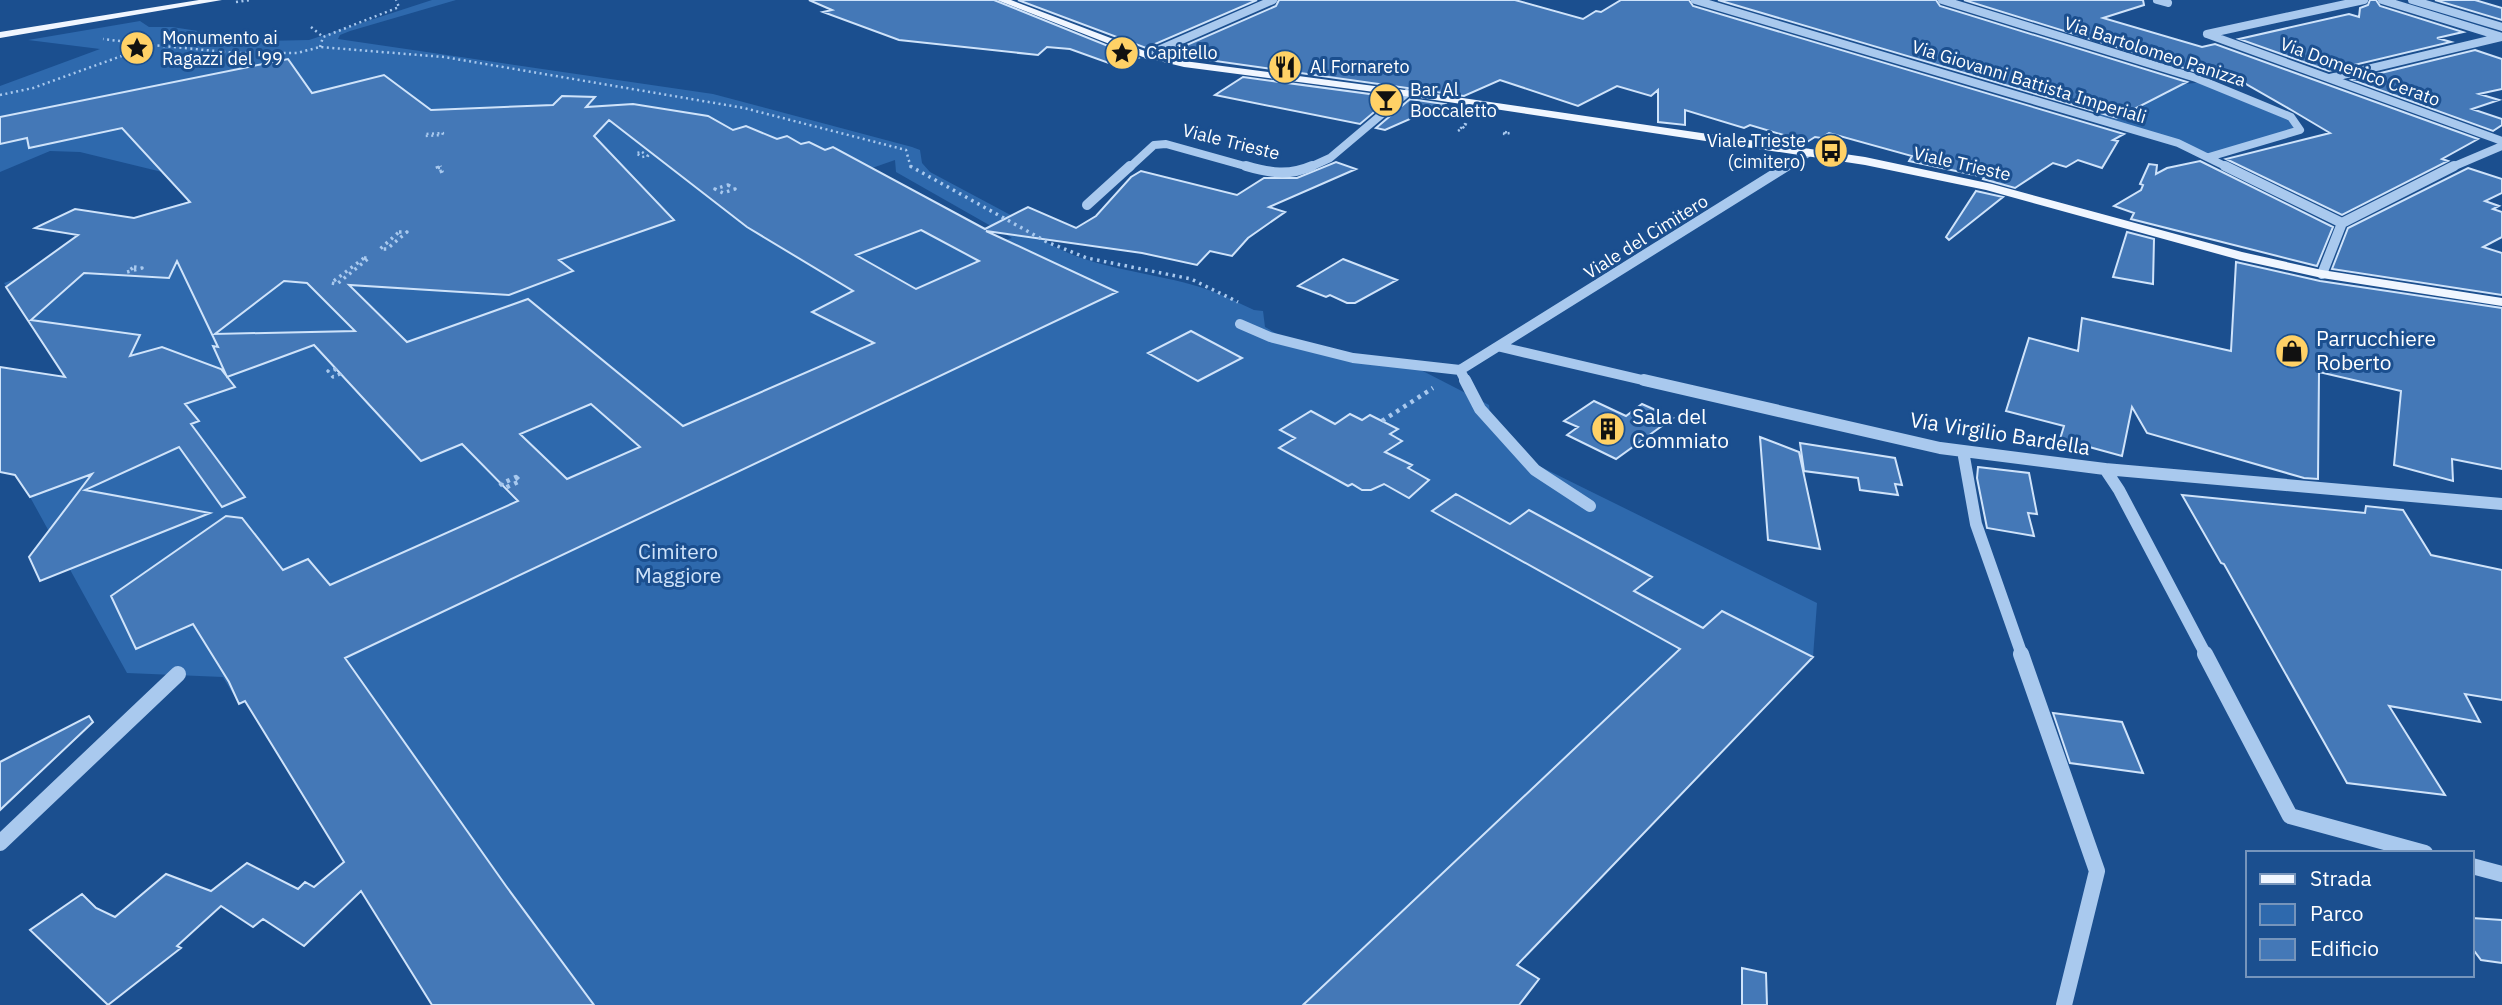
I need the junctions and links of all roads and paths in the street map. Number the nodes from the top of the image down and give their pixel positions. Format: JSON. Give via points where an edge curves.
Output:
{"nodes":[{"id":1,"x":190,"y":0,"type":"edge"},
{"id":2,"x":217,"y":0,"type":"edge"},
{"id":3,"x":396,"y":0,"type":"edge"},
{"id":4,"x":1002,"y":0,"type":"edge"},
{"id":5,"x":1695,"y":0,"type":"edge"},
{"id":6,"x":1942,"y":0,"type":"edge"},
{"id":7,"x":2157,"y":0,"type":"edge"},
{"id":8,"x":2364,"y":0,"type":"edge"},
{"id":9,"x":2382,"y":0,"type":"edge"},
{"id":10,"x":2412,"y":0,"type":"edge"},
{"id":11,"x":1266,"y":1,"type":"edge"},
{"id":12,"x":2168,"y":3,"type":"dead end"},
{"id":13,"x":167,"y":6,"type":"junction"},
{"id":14,"x":311,"y":27,"type":"dead end"},
{"id":15,"x":2502,"y":27,"type":"edge"},
{"id":16,"x":0,"y":35,"type":"edge"},
{"id":17,"x":323,"y":37,"type":"junction"},
{"id":18,"x":2502,"y":37,"type":"edge"},
{"id":19,"x":101,"y":38,"type":"dead end"},
{"id":20,"x":152,"y":45,"type":"junction"},
{"id":21,"x":320,"y":47,"type":"junction"},
{"id":22,"x":1147,"y":55,"type":"junction"},
{"id":23,"x":2329,"y":78,"type":"junction"},
{"id":24,"x":1407,"y":93,"type":"junction"},
{"id":25,"x":0,"y":95,"type":"edge"},
{"id":26,"x":2502,"y":143,"type":"edge"},
{"id":27,"x":1808,"y":153,"type":"junction"},
{"id":28,"x":2209,"y":157,"type":"junction"},
{"id":29,"x":1087,"y":205,"type":"dead end"},
{"id":30,"x":2342,"y":223,"type":"junction"},
{"id":31,"x":380,"y":248,"type":"joint"},
{"id":32,"x":363,"y":258,"type":"joint"},
{"id":33,"x":2322,"y":274,"type":"junction"},
{"id":34,"x":2502,"y":302,"type":"edge"},
{"id":35,"x":1240,"y":324,"type":"joint"},
{"id":36,"x":1501,"y":347,"type":"junction"},
{"id":37,"x":1460,"y":370,"type":"junction"},
{"id":38,"x":1399,"y":411,"type":"dead end"},
{"id":39,"x":1382,"y":421,"type":"dead end"},
{"id":40,"x":1963,"y":451,"type":"junction"},
{"id":41,"x":2105,"y":469,"type":"junction"},
{"id":42,"x":2502,"y":504,"type":"edge"},
{"id":43,"x":1590,"y":506,"type":"dead end"},
{"id":44,"x":178,"y":674,"type":"dead end"},
{"id":45,"x":0,"y":843,"type":"edge"},
{"id":46,"x":2418,"y":851,"type":"edge"},
{"id":47,"x":2474,"y":867,"type":"edge"},
{"id":48,"x":2502,"y":874,"type":"edge"},
{"id":49,"x":2064,"y":1005,"type":"edge"}],
"edges":[{"from":1,"to":13,"type":"main road"},
{"from":2,"to":13,"type":"main road"},
{"from":3,"to":17,"type":"path","via":[[399,7]]},
{"from":4,"to":22,"type":"main road","name":"Viale Trieste"},
{"from":5,"to":28,"type":"street","name":"Via Giovanni Battista Imperiali","via":[[2178,143]]},
{"from":6,"to":28,"type":"street","name":"Via Bartolomeo Panizza","via":[[2196,78],[2291,117],[2300,130]]},
{"from":7,"to":12,"type":"street"},
{"from":8,"to":23,"type":"street","name":"Via Domenico Cerato","via":[[2207,34]]},
{"from":9,"to":18,"type":"street"},
{"from":10,"to":15,"type":"street"},
{"from":11,"to":22,"type":"street"},
{"from":13,"to":16,"type":"main road"},
{"from":14,"to":17,"type":"path"},
{"from":17,"to":21,"type":"path"},
{"from":18,"to":23,"type":"street"},
{"from":19,"to":20,"type":"path"},
{"from":20,"to":21,"type":"path","via":[[237,53]]},
{"from":20,"to":25,"type":"path","via":[[33,88]]},
{"from":21,"to":35,"type":"path","via":[[444,57],[643,89],[744,108],[906,150],[911,168],[1047,242],[1087,258],[1191,279],[1250,308]]},
{"from":22,"to":24,"type":"main road","name":"Viale Trieste"},
{"from":23,"to":26,"type":"street","name":"Via Domenico Cerato"},
{"from":24,"to":27,"type":"main road","name":"Viale Trieste"},
{"from":24,"to":29,"type":"street","name":"Viale Trieste","via":[[1330,158],[1301,171],[1275,174],[1166,144],[1154,145]]},
{"from":26,"to":30,"type":"street"},
{"from":27,"to":33,"type":"main road","name":"Viale Trieste","via":[[1988,187]]},
{"from":27,"to":36,"type":"street","name":"Viale del Cimitero"},
{"from":28,"to":30,"type":"street","name":"Via Giovanni Battista Imperiali"},
{"from":30,"to":33,"type":"street"},
{"from":31,"to":31,"type":"path","via":[[399,232],[407,232],[387,249]]},
{"from":32,"to":32,"type":"path","via":[[369,258],[337,284],[331,283]]},
{"from":33,"to":34,"type":"main road","name":"Viale Trieste"},
{"from":35,"to":37,"type":"street","via":[[1270,337],[1353,358]]},
{"from":36,"to":37,"type":"street","name":"Viale del Cimitero"},
{"from":36,"to":40,"type":"street","name":"Via Virgilio Bardella"},
{"from":37,"to":43,"type":"street","via":[[1480,409],[1535,470]]},
{"from":38,"to":39,"type":"path"},
{"from":40,"to":41,"type":"street","name":"Via Virgilio Bardella"},
{"from":40,"to":49,"type":"street","via":[[1976,524],[2097,871]]},
{"from":41,"to":42,"type":"street","name":"Via Virgilio Bardella"},
{"from":41,"to":46,"type":"street","via":[[2290,816]]},
{"from":44,"to":45,"type":"street"},
{"from":47,"to":48,"type":"street"}]}
